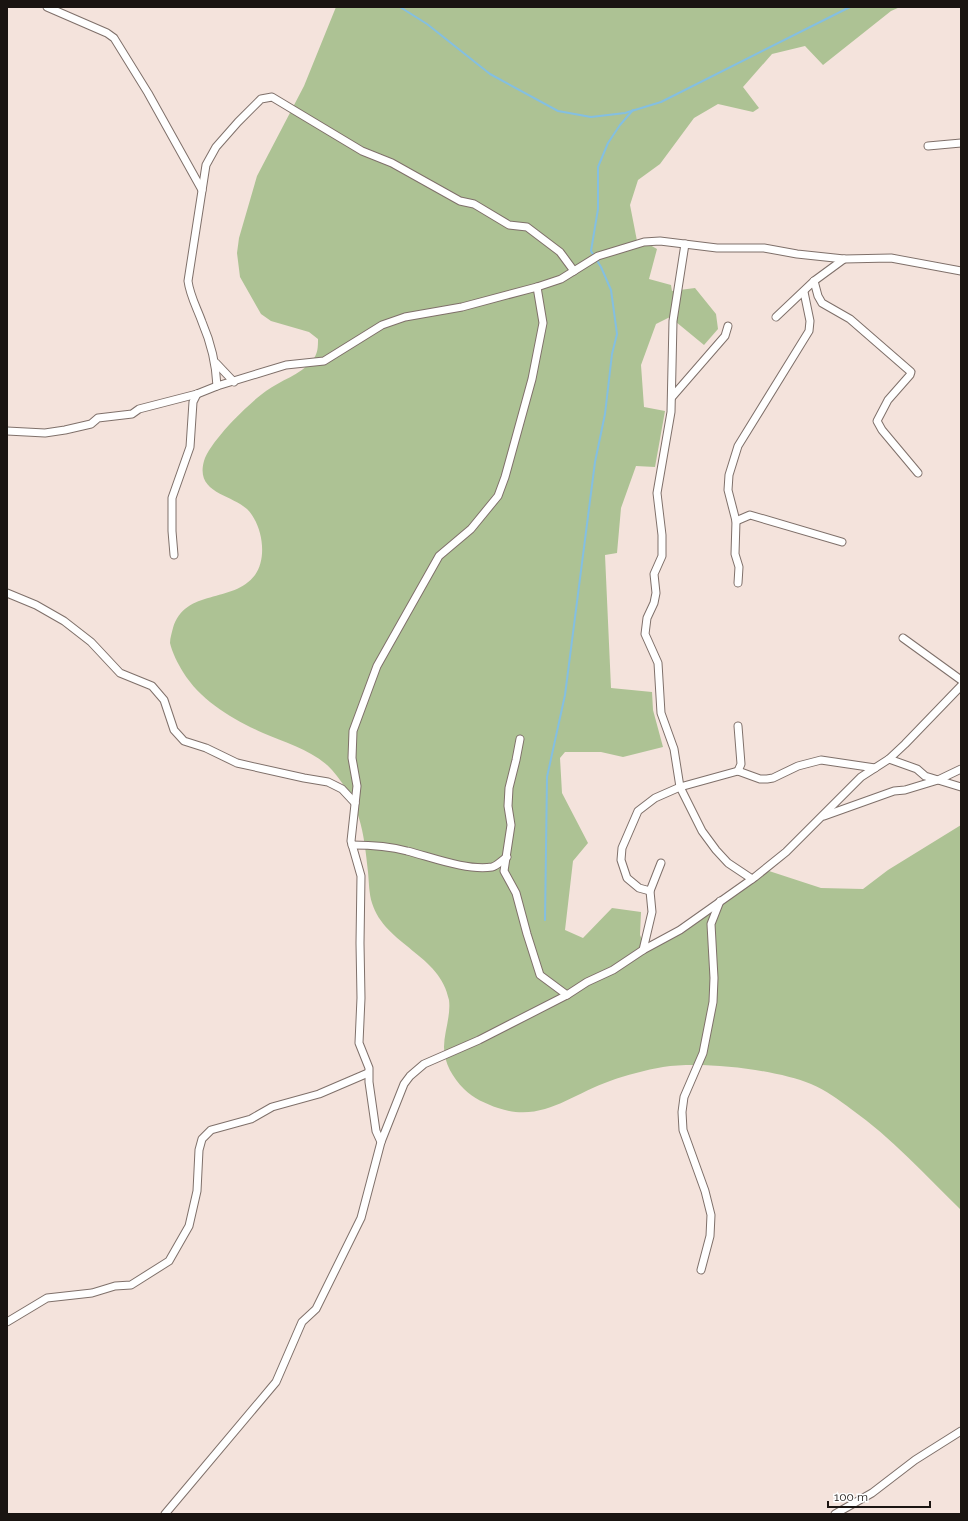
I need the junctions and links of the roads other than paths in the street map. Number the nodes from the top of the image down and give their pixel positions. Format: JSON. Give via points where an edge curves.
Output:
{"nodes":[{"id":1,"x":47,"y":7,"type":"edge"},
{"id":2,"x":961,"y":142,"type":"edge"},
{"id":3,"x":928,"y":146,"type":"dead end"},
{"id":4,"x":202,"y":190,"type":"junction"},
{"id":5,"x":685,"y":244,"type":"junction"},
{"id":6,"x":844,"y":259,"type":"junction"},
{"id":7,"x":574,"y":271,"type":"junction"},
{"id":8,"x":961,"y":271,"type":"edge"},
{"id":9,"x":814,"y":282,"type":"junction"},
{"id":10,"x":537,"y":287,"type":"junction"},
{"id":11,"x":804,"y":292,"type":"junction"},
{"id":12,"x":776,"y":317,"type":"dead end"},
{"id":13,"x":728,"y":326,"type":"dead end"},
{"id":14,"x":216,"y":363,"type":"junction"},
{"id":15,"x":234,"y":382,"type":"junction"},
{"id":16,"x":217,"y":386,"type":"junction"},
{"id":17,"x":198,"y":394,"type":"junction"},
{"id":18,"x":672,"y":397,"type":"junction"},
{"id":19,"x":7,"y":431,"type":"edge"},
{"id":20,"x":918,"y":473,"type":"dead end"},
{"id":21,"x":736,"y":521,"type":"junction"},
{"id":22,"x":842,"y":542,"type":"dead end"},
{"id":23,"x":174,"y":555,"type":"dead end"},
{"id":24,"x":738,"y":583,"type":"dead end"},
{"id":25,"x":7,"y":593,"type":"edge"},
{"id":26,"x":903,"y":638,"type":"dead end"},
{"id":27,"x":961,"y":680,"type":"edge"},
{"id":28,"x":961,"y":686,"type":"edge"},
{"id":29,"x":738,"y":726,"type":"dead end"},
{"id":30,"x":520,"y":738,"type":"dead end"},
{"id":31,"x":889,"y":759,"type":"junction"},
{"id":32,"x":875,"y":768,"type":"junction"},
{"id":33,"x":961,"y":769,"type":"edge"},
{"id":34,"x":738,"y":771,"type":"junction"},
{"id":35,"x":938,"y":780,"type":"junction"},
{"id":36,"x":680,"y":787,"type":"junction"},
{"id":37,"x":961,"y":787,"type":"edge"},
{"id":38,"x":355,"y":804,"type":"junction"},
{"id":39,"x":822,"y":816,"type":"junction"},
{"id":40,"x":352,"y":845,"type":"junction"},
{"id":41,"x":507,"y":857,"type":"junction"},
{"id":42,"x":661,"y":863,"type":"dead end"},
{"id":43,"x":752,"y":879,"type":"junction"},
{"id":44,"x":650,"y":892,"type":"junction"},
{"id":45,"x":720,"y":901,"type":"junction"},
{"id":46,"x":643,"y":950,"type":"junction"},
{"id":47,"x":567,"y":995,"type":"junction"},
{"id":48,"x":368,"y":1073,"type":"junction"},
{"id":49,"x":381,"y":1142,"type":"junction"},
{"id":50,"x":701,"y":1270,"type":"dead end"},
{"id":51,"x":7,"y":1322,"type":"edge"},
{"id":52,"x":961,"y":1431,"type":"edge"},
{"id":53,"x":165,"y":1514,"type":"edge"},
{"id":54,"x":835,"y":1514,"type":"edge"}],
"edges":[{"from":1,"to":4,"type":"street","via":[[114,38]]},
{"from":2,"to":3,"type":"street"},
{"from":4,"to":7,"type":"street","via":[[206,165],[216,147],[261,99],[272,97],[362,151],[392,163],[460,202],[474,204],[509,225],[526,227],[560,252]]},
{"from":4,"to":14,"type":"street","via":[[188,281]]},
{"from":5,"to":6,"type":"street","via":[[717,248],[764,248]]},
{"from":5,"to":7,"type":"street","via":[[650,241],[598,256]]},
{"from":5,"to":18,"type":"street","via":[[673,321]]},
{"from":6,"to":8,"type":"street","via":[[891,258]]},
{"from":6,"to":9,"type":"street"},
{"from":7,"to":10,"type":"street","via":[[554,282]]},
{"from":9,"to":11,"type":"street"},
{"from":9,"to":20,"type":"street","via":[[822,303],[850,319],[911,372],[888,400],[877,421]]},
{"from":10,"to":15,"type":"street","via":[[462,307],[405,317],[373,330],[324,361],[287,364]]},
{"from":10,"to":38,"type":"street","via":[[544,323],[532,379],[505,477],[498,496],[471,529],[439,556],[375,670],[353,731],[352,758],[357,786]]},
{"from":11,"to":12,"type":"street"},
{"from":11,"to":21,"type":"street","via":[[810,321],[809,331],[738,446],[728,475],[728,490]]},
{"from":13,"to":18,"type":"street","via":[[725,336]]},
{"from":14,"to":15,"type":"street"},
{"from":14,"to":16,"type":"street"},
{"from":15,"to":16,"type":"street"},
{"from":16,"to":17,"type":"street"},
{"from":17,"to":19,"type":"street","via":[[139,409],[132,414],[98,418],[91,424],[65,430],[44,433]]},
{"from":17,"to":23,"type":"street","via":[[193,402],[190,447],[172,498]]},
{"from":18,"to":36,"type":"street","via":[[657,493],[662,556],[655,570],[656,593],[645,626],[647,641],[658,663],[661,713],[674,749]]},
{"from":21,"to":22,"type":"street","via":[[750,515]]},
{"from":21,"to":24,"type":"street","via":[[735,554],[739,567]]},
{"from":25,"to":38,"type":"street","via":[[36,604],[64,621],[91,642],[120,673],[152,686],[164,700],[174,730],[184,741],[237,763],[328,782],[342,789]]},
{"from":26,"to":27,"type":"street"},
{"from":28,"to":31,"type":"street"},
{"from":29,"to":34,"type":"street","via":[[741,764]]},
{"from":30,"to":41,"type":"street","via":[[509,788],[511,825]]},
{"from":31,"to":32,"type":"street"},
{"from":31,"to":35,"type":"street","via":[[914,767],[925,776]]},
{"from":32,"to":34,"type":"street","via":[[821,760],[767,779]]},
{"from":32,"to":39,"type":"street","via":[[861,777]]},
{"from":33,"to":35,"type":"street"},
{"from":34,"to":36,"type":"street"},
{"from":35,"to":37,"type":"street"},
{"from":35,"to":39,"type":"street","via":[[905,790],[894,790]]},
{"from":36,"to":43,"type":"street","via":[[699,825],[716,850],[728,863]]},
{"from":36,"to":44,"type":"street","via":[[655,798],[638,811],[622,848],[621,860],[627,878],[639,888]]},
{"from":38,"to":40,"type":"street","via":[[350,834]]},
{"from":39,"to":43,"type":"street","via":[[786,852]]},
{"from":40,"to":41,"type":"street","via":[[384,846],[436,860],[483,867],[493,867]]},
{"from":40,"to":48,"type":"street","via":[[361,876],[359,1043],[369,1068]]},
{"from":41,"to":47,"type":"street","via":[[504,871],[516,893],[540,975]]},
{"from":42,"to":44,"type":"street"},
{"from":43,"to":45,"type":"street"},
{"from":44,"to":46,"type":"street","via":[[652,912]]},
{"from":45,"to":46,"type":"street","via":[[680,930]]},
{"from":45,"to":50,"type":"street","via":[[711,924],[714,978],[703,1053],[684,1097],[682,1112],[683,1130],[711,1215],[710,1236]]},
{"from":46,"to":47,"type":"street"},
{"from":47,"to":49,"type":"street","via":[[408,1073]]},
{"from":48,"to":49,"type":"street","via":[[376,1132]]},
{"from":48,"to":51,"type":"street","via":[[319,1094],[272,1107],[251,1119],[211,1130],[202,1139],[199,1150],[197,1191],[189,1226],[169,1261],[131,1285],[47,1298]]},
{"from":49,"to":53,"type":"street","via":[[361,1218],[316,1309],[302,1322],[276,1382]]},
{"from":52,"to":54,"type":"street","via":[[915,1460],[872,1494]]}]}
